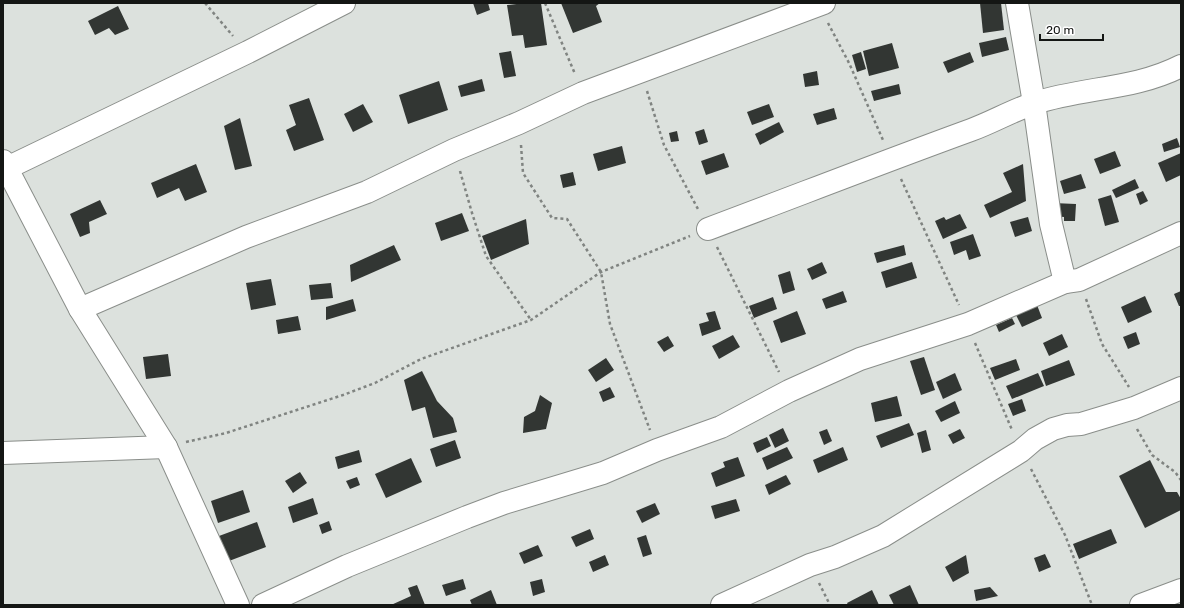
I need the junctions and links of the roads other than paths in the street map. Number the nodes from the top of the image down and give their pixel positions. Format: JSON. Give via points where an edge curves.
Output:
{"nodes":[{"id":1,"x":344,"y":3,"type":"edge"},
{"id":2,"x":824,"y":3,"type":"edge"},
{"id":3,"x":1017,"y":3,"type":"edge"},
{"id":4,"x":1181,"y":66,"type":"edge"},
{"id":5,"x":1034,"y":103,"type":"junction"},
{"id":6,"x":5,"y":164,"type":"edge"},
{"id":7,"x":708,"y":229,"type":"road end"},
{"id":8,"x":1181,"y":233,"type":"edge"},
{"id":9,"x":1072,"y":281,"type":"junction"},
{"id":10,"x":80,"y":309,"type":"junction"},
{"id":11,"x":1181,"y":388,"type":"edge"},
{"id":12,"x":166,"y":446,"type":"junction"},
{"id":13,"x":3,"y":453,"type":"edge"},
{"id":14,"x":1181,"y":590,"type":"edge"},
{"id":15,"x":238,"y":605,"type":"edge"},
{"id":16,"x":263,"y":605,"type":"edge"},
{"id":17,"x":722,"y":605,"type":"edge"},
{"id":18,"x":1141,"y":605,"type":"edge"}],
"edges":[{"from":1,"to":6,"type":"street","via":[[248,52]]},
{"from":2,"to":10,"type":"street","via":[[583,93],[367,192],[246,237]]},
{"from":3,"to":5,"type":"street"},
{"from":4,"to":5,"type":"street","via":[[1138,82]]},
{"from":5,"to":7,"type":"street","via":[[978,127]]},
{"from":5,"to":9,"type":"street","via":[[1051,224]]},
{"from":6,"to":10,"type":"street"},
{"from":8,"to":9,"type":"street"},
{"from":9,"to":16,"type":"street","via":[[968,324],[860,359],[789,391],[721,427],[603,473],[467,517],[347,566]]},
{"from":10,"to":12,"type":"street"},
{"from":11,"to":17,"type":"street","via":[[1134,408],[1081,424],[1053,429],[883,536],[810,565]]},
{"from":12,"to":13,"type":"street"},
{"from":12,"to":15,"type":"street"},
{"from":14,"to":18,"type":"street"}]}
